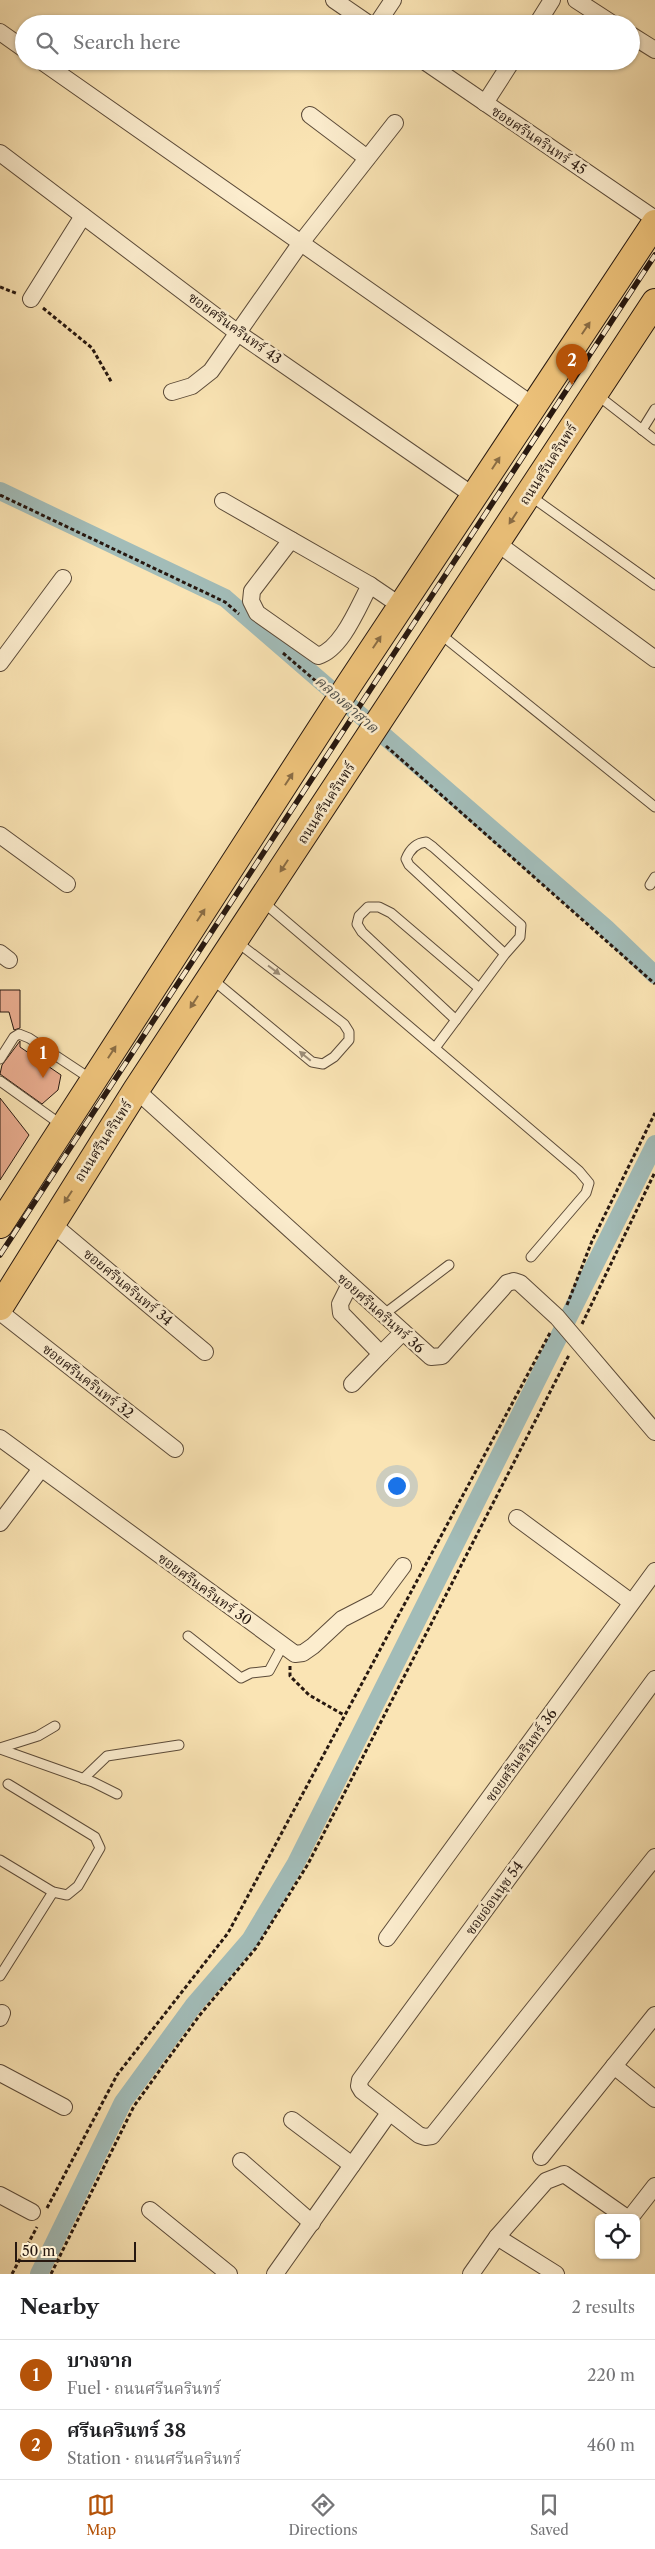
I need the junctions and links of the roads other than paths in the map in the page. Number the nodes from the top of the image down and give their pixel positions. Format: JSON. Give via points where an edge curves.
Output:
{"nodes":[{"id":1,"x":334,"y":0,"type":"edge"},
{"id":2,"x":393,"y":0,"type":"edge"},
{"id":3,"x":552,"y":0,"type":"edge"},
{"id":4,"x":576,"y":0,"type":"edge"},
{"id":5,"x":356,"y":15,"type":"edge"},
{"id":6,"x":383,"y":15,"type":"edge"},
{"id":7,"x":542,"y":15,"type":"edge"},
{"id":8,"x":599,"y":15,"type":"edge"},
{"id":9,"x":0,"y":32,"type":"edge"},
{"id":10,"x":640,"y":41,"type":"edge"},
{"id":11,"x":15,"y":43,"type":"edge"},
{"id":12,"x":655,"y":50,"type":"edge"},
{"id":13,"x":54,"y":70,"type":"edge"},
{"id":14,"x":437,"y":70,"type":"edge"},
{"id":15,"x":506,"y":70,"type":"edge"},
{"id":16,"x":485,"y":103,"type":"junction"},
{"id":17,"x":310,"y":115,"type":"dead end"},
{"id":18,"x":395,"y":123,"type":"dead end"},
{"id":19,"x":0,"y":153,"type":"edge"},
{"id":20,"x":368,"y":158,"type":"junction"},
{"id":21,"x":83,"y":216,"type":"junction"},
{"id":22,"x":655,"y":218,"type":"edge"},
{"id":23,"x":655,"y":223,"type":"edge"},
{"id":24,"x":300,"y":244,"type":"junction"},
{"id":25,"x":31,"y":299,"type":"road end"},
{"id":26,"x":655,"y":302,"type":"edge"},
{"id":27,"x":238,"y":332,"type":"junction"},
{"id":28,"x":172,"y":392,"type":"dead end"},
{"id":29,"x":595,"y":393,"type":"junction"},
{"id":30,"x":534,"y":406,"type":"junction"},
{"id":31,"x":655,"y":409,"type":"edge"},
{"id":32,"x":642,"y":430,"type":"junction"},
{"id":33,"x":655,"y":440,"type":"edge"},
{"id":34,"x":528,"y":495,"type":"junction"},
{"id":35,"x":474,"y":496,"type":"junction"},
{"id":36,"x":223,"y":501,"type":"dead end"},
{"id":37,"x":292,"y":540,"type":"junction"},
{"id":38,"x":497,"y":543,"type":"junction"},
{"id":39,"x":63,"y":578,"type":"dead end"},
{"id":40,"x":370,"y":585,"type":"junction"},
{"id":41,"x":655,"y":585,"type":"edge"},
{"id":42,"x":401,"y":606,"type":"junction"},
{"id":43,"x":438,"y":633,"type":"junction"},
{"id":44,"x":655,"y":659,"type":"edge"},
{"id":45,"x":0,"y":663,"type":"edge"},
{"id":46,"x":655,"y":807,"type":"edge"},
{"id":47,"x":0,"y":835,"type":"edge"},
{"id":48,"x":66,"y":884,"type":"dead end"},
{"id":49,"x":261,"y":900,"type":"junction"},
{"id":50,"x":235,"y":941,"type":"junction"},
{"id":51,"x":505,"y":954,"type":"junction"},
{"id":52,"x":210,"y":977,"type":"junction"},
{"id":53,"x":480,"y":988,"type":"junction"},
{"id":54,"x":456,"y":1020,"type":"junction"},
{"id":55,"x":435,"y":1048,"type":"junction"},
{"id":56,"x":0,"y":1059,"type":"edge"},
{"id":57,"x":94,"y":1080,"type":"junction"},
{"id":58,"x":0,"y":1081,"type":"edge"},
{"id":59,"x":136,"y":1090,"type":"junction"},
{"id":60,"x":64,"y":1126,"type":"junction"},
{"id":61,"x":4,"y":1209,"type":"edge"},
{"id":62,"x":51,"y":1223,"type":"junction"},
{"id":63,"x":531,"y":1257,"type":"dead end"},
{"id":64,"x":449,"y":1265,"type":"dead end"},
{"id":65,"x":350,"y":1284,"type":"junction"},
{"id":66,"x":0,"y":1307,"type":"edge"},
{"id":67,"x":0,"y":1312,"type":"edge"},
{"id":68,"x":383,"y":1315,"type":"junction"},
{"id":69,"x":402,"y":1332,"type":"junction"},
{"id":70,"x":205,"y":1352,"type":"dead end"},
{"id":71,"x":381,"y":1354,"type":"junction"},
{"id":72,"x":352,"y":1384,"type":"dead end"},
{"id":73,"x":655,"y":1432,"type":"edge"},
{"id":74,"x":0,"y":1438,"type":"edge"},
{"id":75,"x":175,"y":1449,"type":"dead end"},
{"id":76,"x":40,"y":1470,"type":"junction"},
{"id":77,"x":517,"y":1518,"type":"dead end"},
{"id":78,"x":0,"y":1523,"type":"edge"},
{"id":79,"x":403,"y":1566,"type":"dead end"},
{"id":80,"x":655,"y":1572,"type":"edge"},
{"id":81,"x":631,"y":1602,"type":"junction"},
{"id":82,"x":188,"y":1636,"type":"dead end"},
{"id":83,"x":289,"y":1650,"type":"junction"},
{"id":84,"x":655,"y":1679,"type":"edge"},
{"id":85,"x":55,"y":1726,"type":"dead end"},
{"id":86,"x":179,"y":1745,"type":"dead end"},
{"id":87,"x":0,"y":1749,"type":"edge"},
{"id":88,"x":82,"y":1779,"type":"junction"},
{"id":89,"x":8,"y":1784,"type":"dead end"},
{"id":90,"x":117,"y":1794,"type":"dead end"},
{"id":91,"x":655,"y":1857,"type":"edge"},
{"id":92,"x":0,"y":1860,"type":"edge"},
{"id":93,"x":53,"y":1892,"type":"junction"},
{"id":94,"x":387,"y":1938,"type":"dead end"},
{"id":95,"x":1,"y":1972,"type":"edge"},
{"id":96,"x":655,"y":2015,"type":"edge"},
{"id":97,"x":614,"y":2066,"type":"junction"},
{"id":98,"x":0,"y":2073,"type":"edge"},
{"id":99,"x":655,"y":2099,"type":"edge"},
{"id":100,"x":64,"y":2108,"type":"dead end"},
{"id":101,"x":389,"y":2113,"type":"junction"},
{"id":102,"x":292,"y":2120,"type":"dead end"},
{"id":103,"x":541,"y":2157,"type":"dead end"},
{"id":104,"x":241,"y":2161,"type":"dead end"},
{"id":105,"x":352,"y":2165,"type":"junction"},
{"id":106,"x":655,"y":2186,"type":"edge"},
{"id":107,"x":0,"y":2195,"type":"edge"},
{"id":108,"x":150,"y":2210,"type":"dead end"},
{"id":109,"x":623,"y":2214,"type":"edge"},
{"id":110,"x":632,"y":2214,"type":"edge"},
{"id":111,"x":38,"y":2217,"type":"road end"},
{"id":112,"x":312,"y":2223,"type":"junction"},
{"id":113,"x":497,"y":2237,"type":"junction"},
{"id":114,"x":229,"y":2274,"type":"edge"},
{"id":115,"x":275,"y":2274,"type":"edge"},
{"id":116,"x":471,"y":2274,"type":"edge"},
{"id":117,"x":556,"y":2274,"type":"edge"}],
"edges":[{"from":1,"to":5,"type":"street"},
{"from":2,"to":6,"type":"street"},
{"from":3,"to":7,"type":"street"},
{"from":4,"to":8,"type":"street"},
{"from":9,"to":11,"type":"street"},
{"from":10,"to":12,"type":"street"},
{"from":13,"to":24,"type":"street"},
{"from":14,"to":16,"type":"street","name":"ซอยศรีนครินทร์ 45"},
{"from":15,"to":16,"type":"street"},
{"from":16,"to":22,"type":"street","name":"ซอยศรีนครินทร์ 45"},
{"from":17,"to":20,"type":"street"},
{"from":18,"to":20,"type":"street"},
{"from":19,"to":21,"type":"street","name":"ซอยศรีนครินทร์ 43"},
{"from":20,"to":24,"type":"street"},
{"from":21,"to":25,"type":"street"},
{"from":21,"to":27,"type":"street","name":"ซอยศรีนครินทร์ 43"},
{"from":30,"to":23,"type":"main road","one_way":true},
{"from":24,"to":27,"type":"street"},
{"from":24,"to":30,"type":"street"},
{"from":26,"to":29,"type":"main road","name":"ถนนศรีนครินทร์"},
{"from":27,"to":28,"type":"street","via":[[203,380]]},
{"from":27,"to":35,"type":"street","name":"ซอยศรีนครินทร์ 43"},
{"from":29,"to":32,"type":"lane"},
{"from":29,"to":34,"type":"main road","name":"ถนนศรีนครินทร์"},
{"from":35,"to":30,"type":"main road","one_way":true},
{"from":31,"to":32,"type":"lane"},
{"from":32,"to":33,"type":"lane"},
{"from":34,"to":38,"type":"main road","name":"ถนนศรีนครินทร์","one_way":true},
{"from":34,"to":41,"type":"lane"},
{"from":35,"to":42,"type":"main road"},
{"from":36,"to":37,"type":"street"},
{"from":37,"to":40,"type":"street"},
{"from":37,"to":40,"type":"street","via":[[252,591],[250,601],[257,613],[318,656],[337,645]]},
{"from":38,"to":43,"type":"main road","name":"ถนนศรีนครินทร์"},
{"from":38,"to":44,"type":"street"},
{"from":39,"to":45,"type":"street"},
{"from":40,"to":42,"type":"street"},
{"from":57,"to":42,"type":"main road","one_way":true},
{"from":43,"to":46,"type":"lane"},
{"from":43,"to":49,"type":"main road","name":"ถนนศรีนครินทร์","one_way":true},
{"from":47,"to":48,"type":"street"},
{"from":49,"to":50,"type":"main road","name":"ถนนศรีนครินทร์"},
{"from":49,"to":55,"type":"lane"},
{"from":50,"to":52,"type":"main road","name":"ถนนศรีนครินทร์"},
{"from":50,"to":52,"type":"lane","one_way":true,"via":[[344,1024],[349,1040],[323,1064],[312,1062]]},
{"from":51,"to":51,"type":"lane","via":[[409,865],[406,858],[418,842],[426,842],[433,847],[520,925],[520,937]]},
{"from":51,"to":53,"type":"lane"},
{"from":52,"to":59,"type":"main road","name":"ถนนศรีนครินทร์","one_way":true},
{"from":53,"to":54,"type":"lane"},
{"from":53,"to":54,"type":"lane","via":[[391,913],[379,907],[368,907],[359,916],[357,924],[362,932]]},
{"from":54,"to":55,"type":"lane"},
{"from":55,"to":63,"type":"lane","via":[[589,1183],[586,1193]]},
{"from":56,"to":57,"type":"lane","via":[[18,1034]]},
{"from":57,"to":60,"type":"main road"},
{"from":58,"to":60,"type":"lane"},
{"from":59,"to":62,"type":"main road","name":"ถนนศรีนครินทร์","one_way":true},
{"from":59,"to":65,"type":"street","name":"ซอยศรีนครินทร์ 36"},
{"from":60,"to":61,"type":"main road"},
{"from":62,"to":66,"type":"main road","name":"ถนนศรีนครินทร์"},
{"from":62,"to":70,"type":"street","name":"ซอยศรีนครินทร์ 34"},
{"from":64,"to":68,"type":"lane"},
{"from":65,"to":68,"type":"street","name":"ซอยศรีนครินทร์ 36"},
{"from":65,"to":71,"type":"street","via":[[340,1304],[341,1313]]},
{"from":67,"to":75,"type":"street","name":"ซอยศรีนครินทร์ 32"},
{"from":68,"to":69,"type":"street","name":"ซอยศรีนครินทร์ 36"},
{"from":69,"to":71,"type":"street"},
{"from":69,"to":73,"type":"street","name":"ซอยศรีนครินทร์ 36","via":[[431,1357],[442,1356],[507,1283],[520,1283],[556,1317]]},
{"from":71,"to":72,"type":"street"},
{"from":74,"to":76,"type":"street","name":"ซอยศรีนครินทร์ 30"},
{"from":76,"to":78,"type":"street"},
{"from":76,"to":83,"type":"street","name":"ซอยศรีนครินทร์ 30"},
{"from":77,"to":81,"type":"street"},
{"from":79,"to":83,"type":"street","via":[[377,1601],[342,1619],[304,1653]]},
{"from":80,"to":81,"type":"street","name":"ซอยศรีนครินทร์ 36"},
{"from":81,"to":94,"type":"street","name":"ซอยศรีนครินทร์ 36"},
{"from":82,"to":83,"type":"lane","via":[[241,1678],[269,1671]]},
{"from":84,"to":101,"type":"street","name":"ซอยอ่อนนุช 54","via":[[360,2080],[362,2091]]},
{"from":85,"to":87,"type":"lane","via":[[38,1736]]},
{"from":86,"to":88,"type":"lane","via":[[106,1756]]},
{"from":87,"to":88,"type":"lane"},
{"from":88,"to":90,"type":"lane"},
{"from":89,"to":93,"type":"lane","via":[[95,1837],[100,1844],[92,1864],[73,1892]]},
{"from":91,"to":101,"type":"street","name":"ซอยอ่อนนุช 54","via":[[432,2136],[419,2135]]},
{"from":92,"to":93,"type":"lane"},
{"from":93,"to":95,"type":"lane"},
{"from":96,"to":97,"type":"street"},
{"from":97,"to":99,"type":"street"},
{"from":97,"to":103,"type":"street"},
{"from":98,"to":100,"type":"street"},
{"from":101,"to":105,"type":"street"},
{"from":102,"to":105,"type":"street"},
{"from":104,"to":112,"type":"street"},
{"from":105,"to":112,"type":"street"},
{"from":106,"to":110,"type":"street"},
{"from":107,"to":111,"type":"street"},
{"from":108,"to":114,"type":"street"},
{"from":109,"to":113,"type":"street","via":[[564,2174],[546,2181]]},
{"from":112,"to":115,"type":"street"},
{"from":113,"to":116,"type":"street"},
{"from":113,"to":117,"type":"street"}]}
